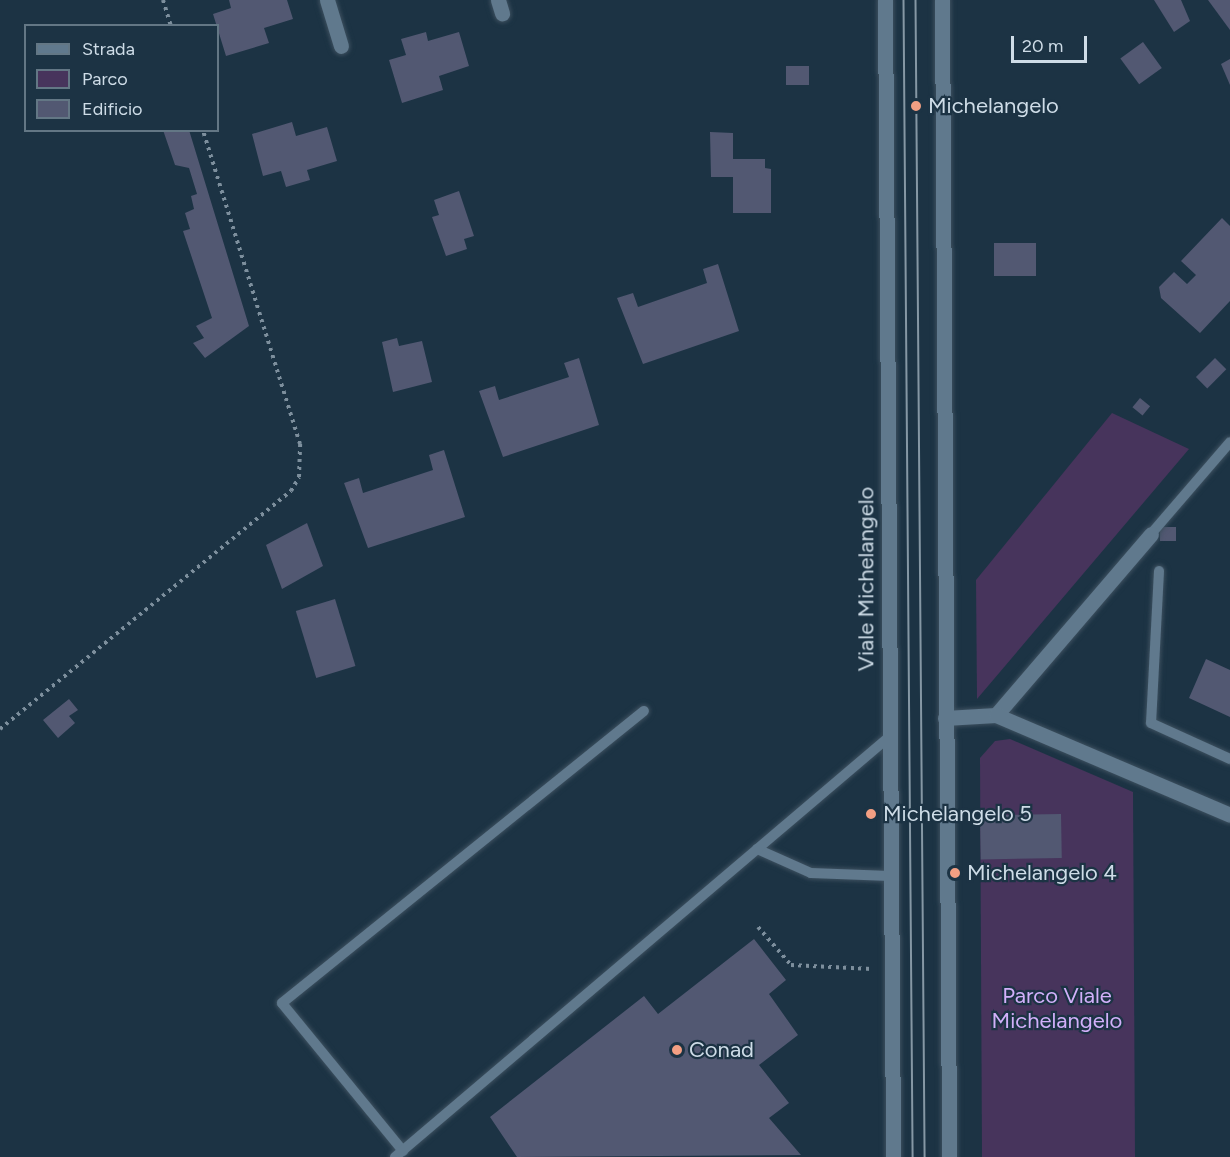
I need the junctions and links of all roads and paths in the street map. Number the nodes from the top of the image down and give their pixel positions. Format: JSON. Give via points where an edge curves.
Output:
{"nodes":[{"id":1,"x":163,"y":0,"type":"edge"},
{"id":2,"x":327,"y":0,"type":"edge"},
{"id":3,"x":885,"y":0,"type":"edge"},
{"id":4,"x":942,"y":0,"type":"edge"},
{"id":5,"x":170,"y":24,"type":"edge"},
{"id":6,"x":341,"y":46,"type":"dead end"},
{"id":7,"x":204,"y":132,"type":"edge"},
{"id":8,"x":1230,"y":441,"type":"edge"},
{"id":9,"x":1151,"y":534,"type":"joint"},
{"id":10,"x":1159,"y":571,"type":"dead end"},
{"id":11,"x":644,"y":711,"type":"dead end"},
{"id":12,"x":996,"y":715,"type":"junction"},
{"id":13,"x":945,"y":718,"type":"junction"},
{"id":14,"x":0,"y":729,"type":"edge"},
{"id":15,"x":889,"y":737,"type":"junction"},
{"id":16,"x":1230,"y":759,"type":"edge"},
{"id":17,"x":1230,"y":815,"type":"edge"},
{"id":18,"x":757,"y":849,"type":"junction"},
{"id":19,"x":891,"y":876,"type":"junction"},
{"id":20,"x":758,"y":927,"type":"dead end"},
{"id":21,"x":891,"y":969,"type":"junction"},
{"id":22,"x":399,"y":1154,"type":"edge"},
{"id":23,"x":893,"y":1157,"type":"edge"},
{"id":24,"x":949,"y":1157,"type":"edge"}],
"edges":[{"from":1,"to":5,"type":"path"},
{"from":2,"to":6,"type":"street"},
{"from":3,"to":15,"type":"street","name":"Viale Michelangelo"},
{"from":4,"to":13,"type":"street"},
{"from":7,"to":14,"type":"path","via":[[300,444],[299,477],[291,491]]},
{"from":8,"to":9,"type":"lane"},
{"from":9,"to":12,"type":"street"},
{"from":10,"to":16,"type":"lane","via":[[1151,723]]},
{"from":11,"to":22,"type":"lane","via":[[282,1003]]},
{"from":12,"to":13,"type":"street"},
{"from":12,"to":17,"type":"street"},
{"from":13,"to":24,"type":"street"},
{"from":15,"to":18,"type":"lane"},
{"from":15,"to":19,"type":"street","name":"Viale Michelangelo"},
{"from":18,"to":19,"type":"lane","via":[[811,873]]},
{"from":18,"to":22,"type":"lane"},
{"from":19,"to":21,"type":"street","name":"Viale Michelangelo"},
{"from":20,"to":21,"type":"path","via":[[791,965]]},
{"from":21,"to":23,"type":"street","name":"Viale Michelangelo"}]}
